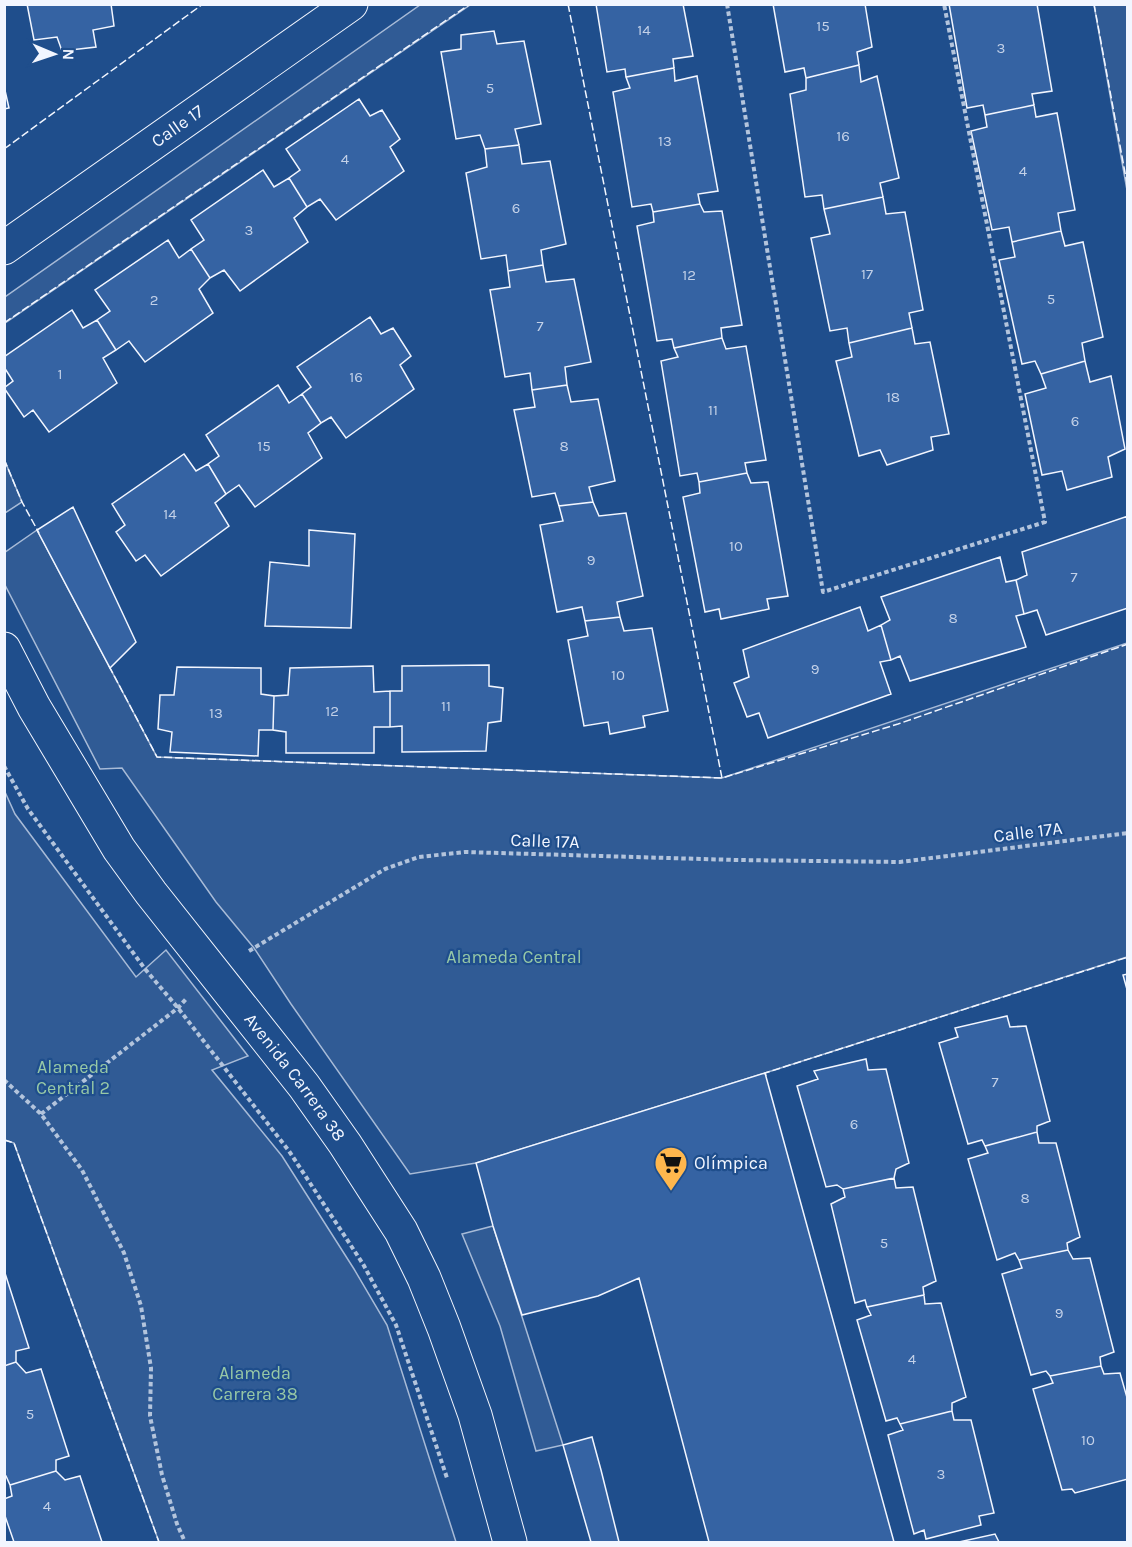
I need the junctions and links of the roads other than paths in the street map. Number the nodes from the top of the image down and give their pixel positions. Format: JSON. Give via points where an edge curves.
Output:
{"nodes":[{"id":1,"x":351,"y":4,"type":"edge"},
{"id":2,"x":4,"y":248,"type":"edge"},
{"id":3,"x":4,"y":649,"type":"edge"},
{"id":4,"x":510,"y":1542,"type":"edge"}],
"edges":[{"from":1,"to":2,"type":"main road","name":"Calle 17"},
{"from":3,"to":4,"type":"main road","name":"Avenida Carrera 38","via":[[119,849],[304,1086],[401,1232],[424,1278],[475,1415]]}]}
